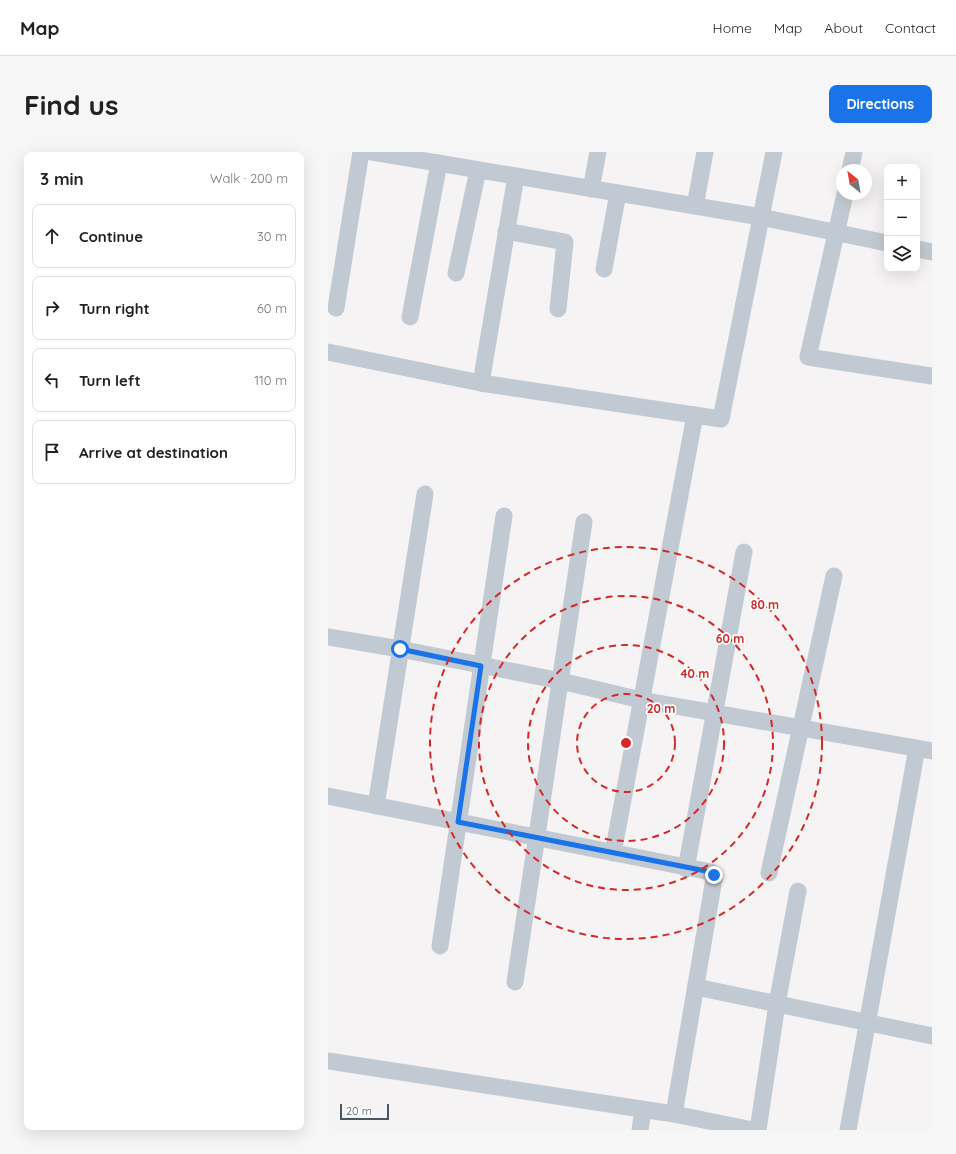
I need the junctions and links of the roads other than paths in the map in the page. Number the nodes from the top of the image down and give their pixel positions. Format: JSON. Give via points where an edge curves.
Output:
{"nodes":[{"id":1,"x":361,"y":152,"type":"edge"},
{"id":2,"x":372,"y":152,"type":"edge"},
{"id":3,"x":598,"y":152,"type":"edge"},
{"id":4,"x":705,"y":152,"type":"edge"},
{"id":5,"x":774,"y":152,"type":"edge"},
{"id":6,"x":854,"y":152,"type":"edge"},
{"id":7,"x":439,"y":163,"type":"junction"},
{"id":8,"x":851,"y":164,"type":"edge"},
{"id":9,"x":478,"y":170,"type":"junction"},
{"id":10,"x":516,"y":176,"type":"junction"},
{"id":11,"x":591,"y":189,"type":"junction"},
{"id":12,"x":618,"y":193,"type":"junction"},
{"id":13,"x":844,"y":200,"type":"edge"},
{"id":14,"x":695,"y":206,"type":"junction"},
{"id":15,"x":761,"y":217,"type":"junction"},
{"id":16,"x":506,"y":231,"type":"junction"},
{"id":17,"x":836,"y":233,"type":"junction"},
{"id":18,"x":884,"y":242,"type":"edge"},
{"id":19,"x":920,"y":250,"type":"edge"},
{"id":20,"x":932,"y":252,"type":"edge"},
{"id":21,"x":604,"y":269,"type":"dead end"},
{"id":22,"x":456,"y":273,"type":"dead end"},
{"id":23,"x":336,"y":308,"type":"dead end"},
{"id":24,"x":558,"y":309,"type":"dead end"},
{"id":25,"x":410,"y":317,"type":"dead end"},
{"id":26,"x":328,"y":352,"type":"edge"},
{"id":27,"x":932,"y":376,"type":"edge"},
{"id":28,"x":481,"y":383,"type":"junction"},
{"id":29,"x":695,"y":415,"type":"junction"},
{"id":30,"x":425,"y":494,"type":"dead end"},
{"id":31,"x":504,"y":516,"type":"dead end"},
{"id":32,"x":584,"y":522,"type":"dead end"},
{"id":33,"x":744,"y":552,"type":"dead end"},
{"id":34,"x":834,"y":576,"type":"dead end"},
{"id":35,"x":328,"y":637,"type":"edge"},
{"id":36,"x":400,"y":649,"type":"junction"},
{"id":37,"x":481,"y":666,"type":"junction"},
{"id":38,"x":561,"y":681,"type":"junction"},
{"id":39,"x":641,"y":700,"type":"junction"},
{"id":40,"x":715,"y":713,"type":"junction"},
{"id":41,"x":800,"y":728,"type":"junction"},
{"id":42,"x":925,"y":750,"type":"edge"},
{"id":43,"x":328,"y":796,"type":"edge"},
{"id":44,"x":376,"y":806,"type":"junction"},
{"id":45,"x":458,"y":822,"type":"junction"},
{"id":46,"x":538,"y":838,"type":"junction"},
{"id":47,"x":613,"y":853,"type":"junction"},
{"id":48,"x":686,"y":868,"type":"junction"},
{"id":49,"x":769,"y":873,"type":"dead end"},
{"id":50,"x":798,"y":891,"type":"dead end"},
{"id":51,"x":440,"y":946,"type":"dead end"},
{"id":52,"x":515,"y":982,"type":"dead end"},
{"id":53,"x":696,"y":987,"type":"junction"},
{"id":54,"x":777,"y":1004,"type":"junction"},
{"id":55,"x":866,"y":1023,"type":"junction"},
{"id":56,"x":932,"y":1036,"type":"edge"},
{"id":57,"x":328,"y":1061,"type":"edge"},
{"id":58,"x":643,"y":1110,"type":"junction"},
{"id":59,"x":674,"y":1114,"type":"junction"},
{"id":60,"x":640,"y":1130,"type":"edge"},
{"id":61,"x":753,"y":1130,"type":"edge"},
{"id":62,"x":758,"y":1130,"type":"edge"},
{"id":63,"x":848,"y":1130,"type":"edge"}],
"edges":[{"from":1,"to":23,"type":"street"},
{"from":2,"to":7,"type":"street"},
{"from":3,"to":11,"type":"street"},
{"from":4,"to":14,"type":"street"},
{"from":5,"to":15,"type":"street"},
{"from":6,"to":8,"type":"street"},
{"from":7,"to":9,"type":"street"},
{"from":7,"to":25,"type":"street"},
{"from":9,"to":10,"type":"street"},
{"from":9,"to":22,"type":"street"},
{"from":10,"to":11,"type":"street"},
{"from":10,"to":16,"type":"street"},
{"from":11,"to":12,"type":"street"},
{"from":12,"to":14,"type":"street"},
{"from":12,"to":21,"type":"street"},
{"from":13,"to":17,"type":"street"},
{"from":14,"to":15,"type":"street"},
{"from":15,"to":17,"type":"street"},
{"from":15,"to":29,"type":"street","via":[[721,419]]},
{"from":16,"to":24,"type":"street","via":[[565,242]]},
{"from":16,"to":28,"type":"street"},
{"from":17,"to":18,"type":"street"},
{"from":17,"to":27,"type":"street","via":[[808,357]]},
{"from":19,"to":20,"type":"street"},
{"from":26,"to":28,"type":"street"},
{"from":28,"to":29,"type":"street"},
{"from":29,"to":39,"type":"street"},
{"from":30,"to":36,"type":"street"},
{"from":31,"to":37,"type":"street"},
{"from":32,"to":38,"type":"street"},
{"from":33,"to":40,"type":"street"},
{"from":34,"to":41,"type":"street"},
{"from":35,"to":36,"type":"street"},
{"from":36,"to":37,"type":"street"},
{"from":36,"to":44,"type":"street"},
{"from":37,"to":38,"type":"street"},
{"from":37,"to":45,"type":"street"},
{"from":38,"to":39,"type":"street"},
{"from":38,"to":46,"type":"street"},
{"from":39,"to":40,"type":"street"},
{"from":39,"to":47,"type":"street"},
{"from":40,"to":41,"type":"street"},
{"from":40,"to":48,"type":"street"},
{"from":41,"to":42,"type":"street"},
{"from":41,"to":49,"type":"street"},
{"from":42,"to":55,"type":"street"},
{"from":43,"to":44,"type":"street"},
{"from":44,"to":45,"type":"street"},
{"from":45,"to":46,"type":"street"},
{"from":45,"to":51,"type":"street"},
{"from":46,"to":47,"type":"street"},
{"from":46,"to":52,"type":"street"},
{"from":47,"to":48,"type":"street"},
{"from":48,"to":53,"type":"street","via":[[711,872],[714,879]]},
{"from":50,"to":54,"type":"street"},
{"from":53,"to":54,"type":"street"},
{"from":53,"to":59,"type":"street"},
{"from":54,"to":55,"type":"street"},
{"from":54,"to":62,"type":"street"},
{"from":55,"to":56,"type":"street"},
{"from":55,"to":63,"type":"street"},
{"from":57,"to":58,"type":"street"},
{"from":58,"to":59,"type":"street"},
{"from":58,"to":60,"type":"street"},
{"from":59,"to":61,"type":"street"}]}
